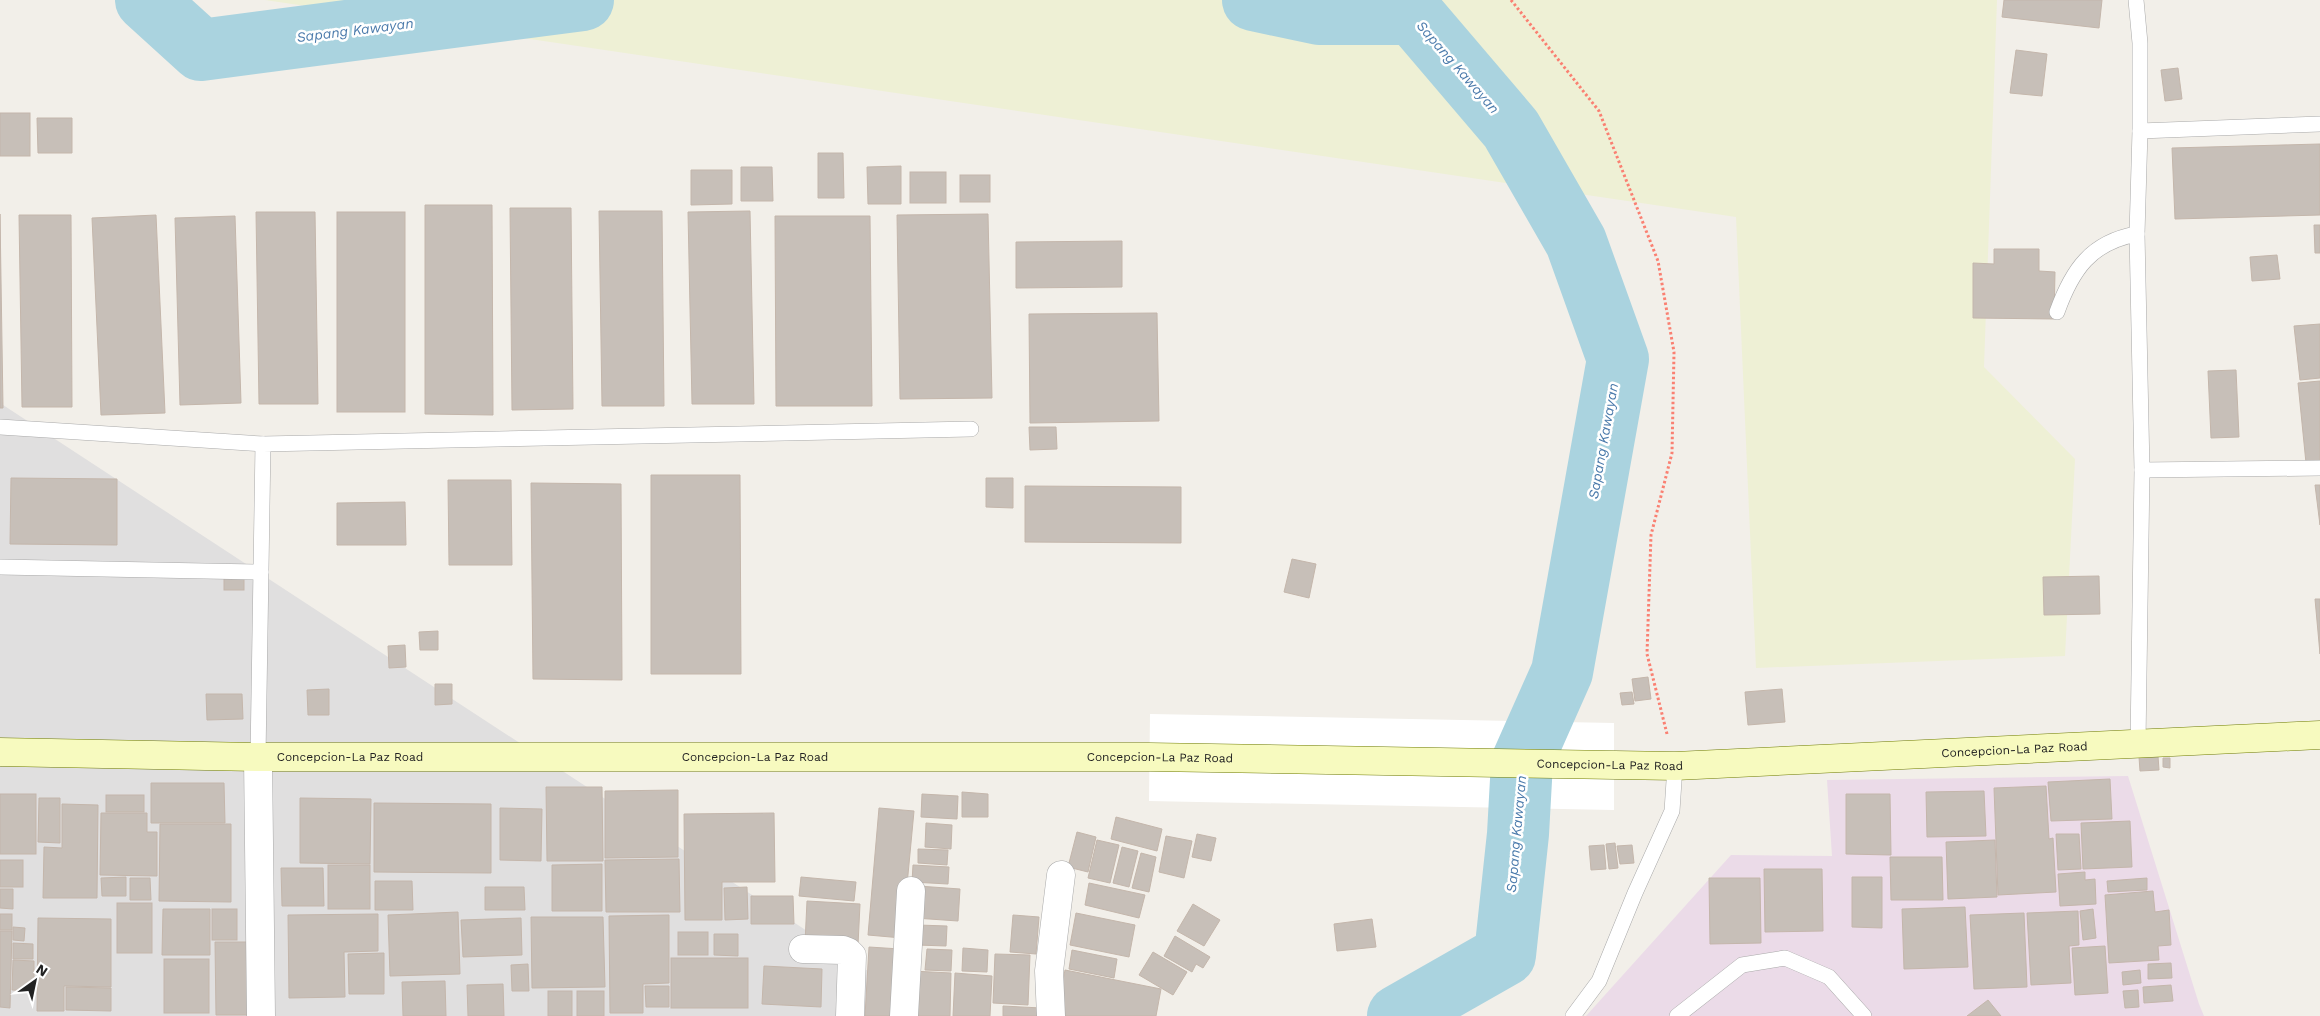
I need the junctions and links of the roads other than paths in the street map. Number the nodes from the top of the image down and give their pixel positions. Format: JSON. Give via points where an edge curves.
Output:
{"nodes":[{"id":1,"x":2136,"y":0,"type":"edge"},
{"id":2,"x":2320,"y":124,"type":"edge"},
{"id":3,"x":2140,"y":131,"type":"junction"},
{"id":4,"x":2137,"y":234,"type":"junction"},
{"id":5,"x":2057,"y":312,"type":"dead end"},
{"id":6,"x":0,"y":427,"type":"edge"},
{"id":7,"x":970,"y":429,"type":"dead end"},
{"id":8,"x":263,"y":444,"type":"junction"},
{"id":9,"x":2320,"y":468,"type":"edge"},
{"id":10,"x":2142,"y":470,"type":"junction"},
{"id":11,"x":0,"y":567,"type":"edge"},
{"id":12,"x":261,"y":572,"type":"junction"},
{"id":13,"x":2320,"y":735,"type":"edge"},
{"id":14,"x":2138,"y":743,"type":"junction"},
{"id":15,"x":0,"y":752,"type":"edge"},
{"id":16,"x":258,"y":757,"type":"junction"},
{"id":17,"x":1675,"y":766,"type":"junction"},
{"id":18,"x":1061,"y":875,"type":"dead end"},
{"id":19,"x":911,"y":891,"type":"dead end"},
{"id":20,"x":803,"y":949,"type":"dead end"},
{"id":21,"x":261,"y":1016,"type":"edge"},
{"id":22,"x":850,"y":1016,"type":"edge"},
{"id":23,"x":904,"y":1016,"type":"edge"},
{"id":24,"x":1051,"y":1016,"type":"edge"},
{"id":25,"x":1573,"y":1016,"type":"edge"},
{"id":26,"x":1677,"y":1016,"type":"edge"},
{"id":27,"x":1864,"y":1016,"type":"edge"}],
"edges":[{"from":1,"to":3,"type":"lane","via":[[2140,43]]},
{"from":2,"to":3,"type":"lane"},
{"from":3,"to":4,"type":"lane"},
{"from":4,"to":5,"type":"lane","via":[[2119,237],[2101,246],[2067,284]]},
{"from":4,"to":10,"type":"lane"},
{"from":6,"to":8,"type":"lane"},
{"from":7,"to":8,"type":"lane"},
{"from":8,"to":12,"type":"lane"},
{"from":9,"to":10,"type":"lane"},
{"from":10,"to":14,"type":"lane"},
{"from":11,"to":12,"type":"lane"},
{"from":12,"to":16,"type":"lane"},
{"from":13,"to":14,"type":"main road","name":"Concepcion-La Paz Road"},
{"from":14,"to":17,"type":"main road","name":"Concepcion-La Paz Road"},
{"from":15,"to":16,"type":"main road","name":"Concepcion-La Paz Road"},
{"from":16,"to":17,"type":"main road","name":"Concepcion-La Paz Road","via":[[1150,757]]},
{"from":16,"to":21,"type":"street"},
{"from":17,"to":25,"type":"lane","via":[[1672,811],[1599,981]]},
{"from":18,"to":24,"type":"street","via":[[1049,971]]},
{"from":19,"to":23,"type":"street"},
{"from":20,"to":22,"type":"street","via":[[843,950],[852,956]]},
{"from":26,"to":27,"type":"lane","via":[[1742,965],[1785,958],[1829,977]]}]}
